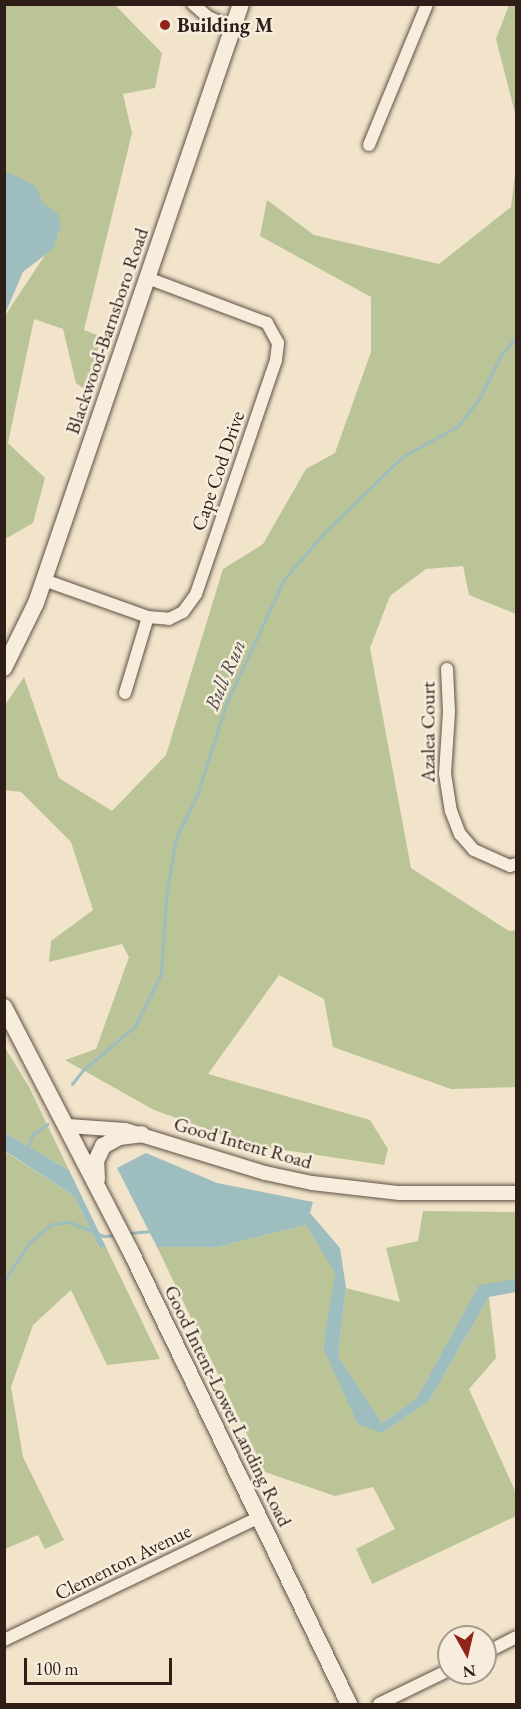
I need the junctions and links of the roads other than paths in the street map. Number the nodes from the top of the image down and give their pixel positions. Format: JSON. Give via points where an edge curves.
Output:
{"nodes":[{"id":1,"x":193,"y":4,"type":"edge"},
{"id":2,"x":241,"y":4,"type":"edge"},
{"id":3,"x":427,"y":4,"type":"edge"},
{"id":4,"x":233,"y":28,"type":"junction"},
{"id":5,"x":369,"y":145,"type":"dead end"},
{"id":6,"x":147,"y":278,"type":"junction"},
{"id":7,"x":44,"y":580,"type":"junction"},
{"id":8,"x":148,"y":616,"type":"junction"},
{"id":9,"x":4,"y":668,"type":"edge"},
{"id":10,"x":447,"y":669,"type":"dead end"},
{"id":11,"x":125,"y":693,"type":"dead end"},
{"id":12,"x":516,"y":864,"type":"edge"},
{"id":13,"x":4,"y":1007,"type":"edge"},
{"id":14,"x":68,"y":1126,"type":"junction"},
{"id":15,"x":142,"y":1134,"type":"junction"},
{"id":16,"x":98,"y":1186,"type":"junction"},
{"id":17,"x":516,"y":1193,"type":"edge"},
{"id":18,"x":258,"y":1518,"type":"junction"},
{"id":19,"x":516,"y":1637,"type":"edge"},
{"id":20,"x":4,"y":1640,"type":"edge"},
{"id":21,"x":497,"y":1647,"type":"edge"},
{"id":22,"x":437,"y":1677,"type":"edge"},
{"id":23,"x":349,"y":1704,"type":"edge"},
{"id":24,"x":379,"y":1704,"type":"edge"}],
"edges":[{"from":1,"to":4,"type":"street","via":[[208,17]]},
{"from":2,"to":4,"type":"main road","name":"Blackwood-Barnsboro Road"},
{"from":3,"to":5,"type":"street"},
{"from":4,"to":6,"type":"main road","name":"Blackwood-Barnsboro Road"},
{"from":6,"to":7,"type":"main road","name":"Blackwood-Barnsboro Road"},
{"from":6,"to":8,"type":"street","name":"Cape Cod Drive","via":[[259,318],[272,328],[278,343],[276,360],[196,594],[176,616]]},
{"from":7,"to":8,"type":"street","name":"Cape Cod Drive"},
{"from":7,"to":9,"type":"main road","name":"Blackwood-Barnsboro Road","via":[[19,643]]},
{"from":8,"to":11,"type":"street"},
{"from":10,"to":12,"type":"street","name":"Azalea Court","via":[[445,774],[451,811],[460,834],[474,850],[510,866]]},
{"from":13,"to":14,"type":"main road","name":"Good Intent-Lower Landing Road"},
{"from":14,"to":15,"type":"street","name":"Good Intent Road"},
{"from":14,"to":16,"type":"main road","name":"Good Intent-Lower Landing Road"},
{"from":15,"to":16,"type":"main road","via":[[119,1137],[103,1146],[96,1161]]},
{"from":15,"to":17,"type":"street","name":"Good Intent Road","via":[[265,1173],[312,1183],[399,1193]]},
{"from":16,"to":18,"type":"main road","name":"Good Intent-Lower Landing Road"},
{"from":18,"to":20,"type":"street","name":"Clementon Avenue"},
{"from":18,"to":23,"type":"main road","name":"Good Intent-Lower Landing Road"},
{"from":19,"to":21,"type":"street"},
{"from":22,"to":24,"type":"street"}]}
